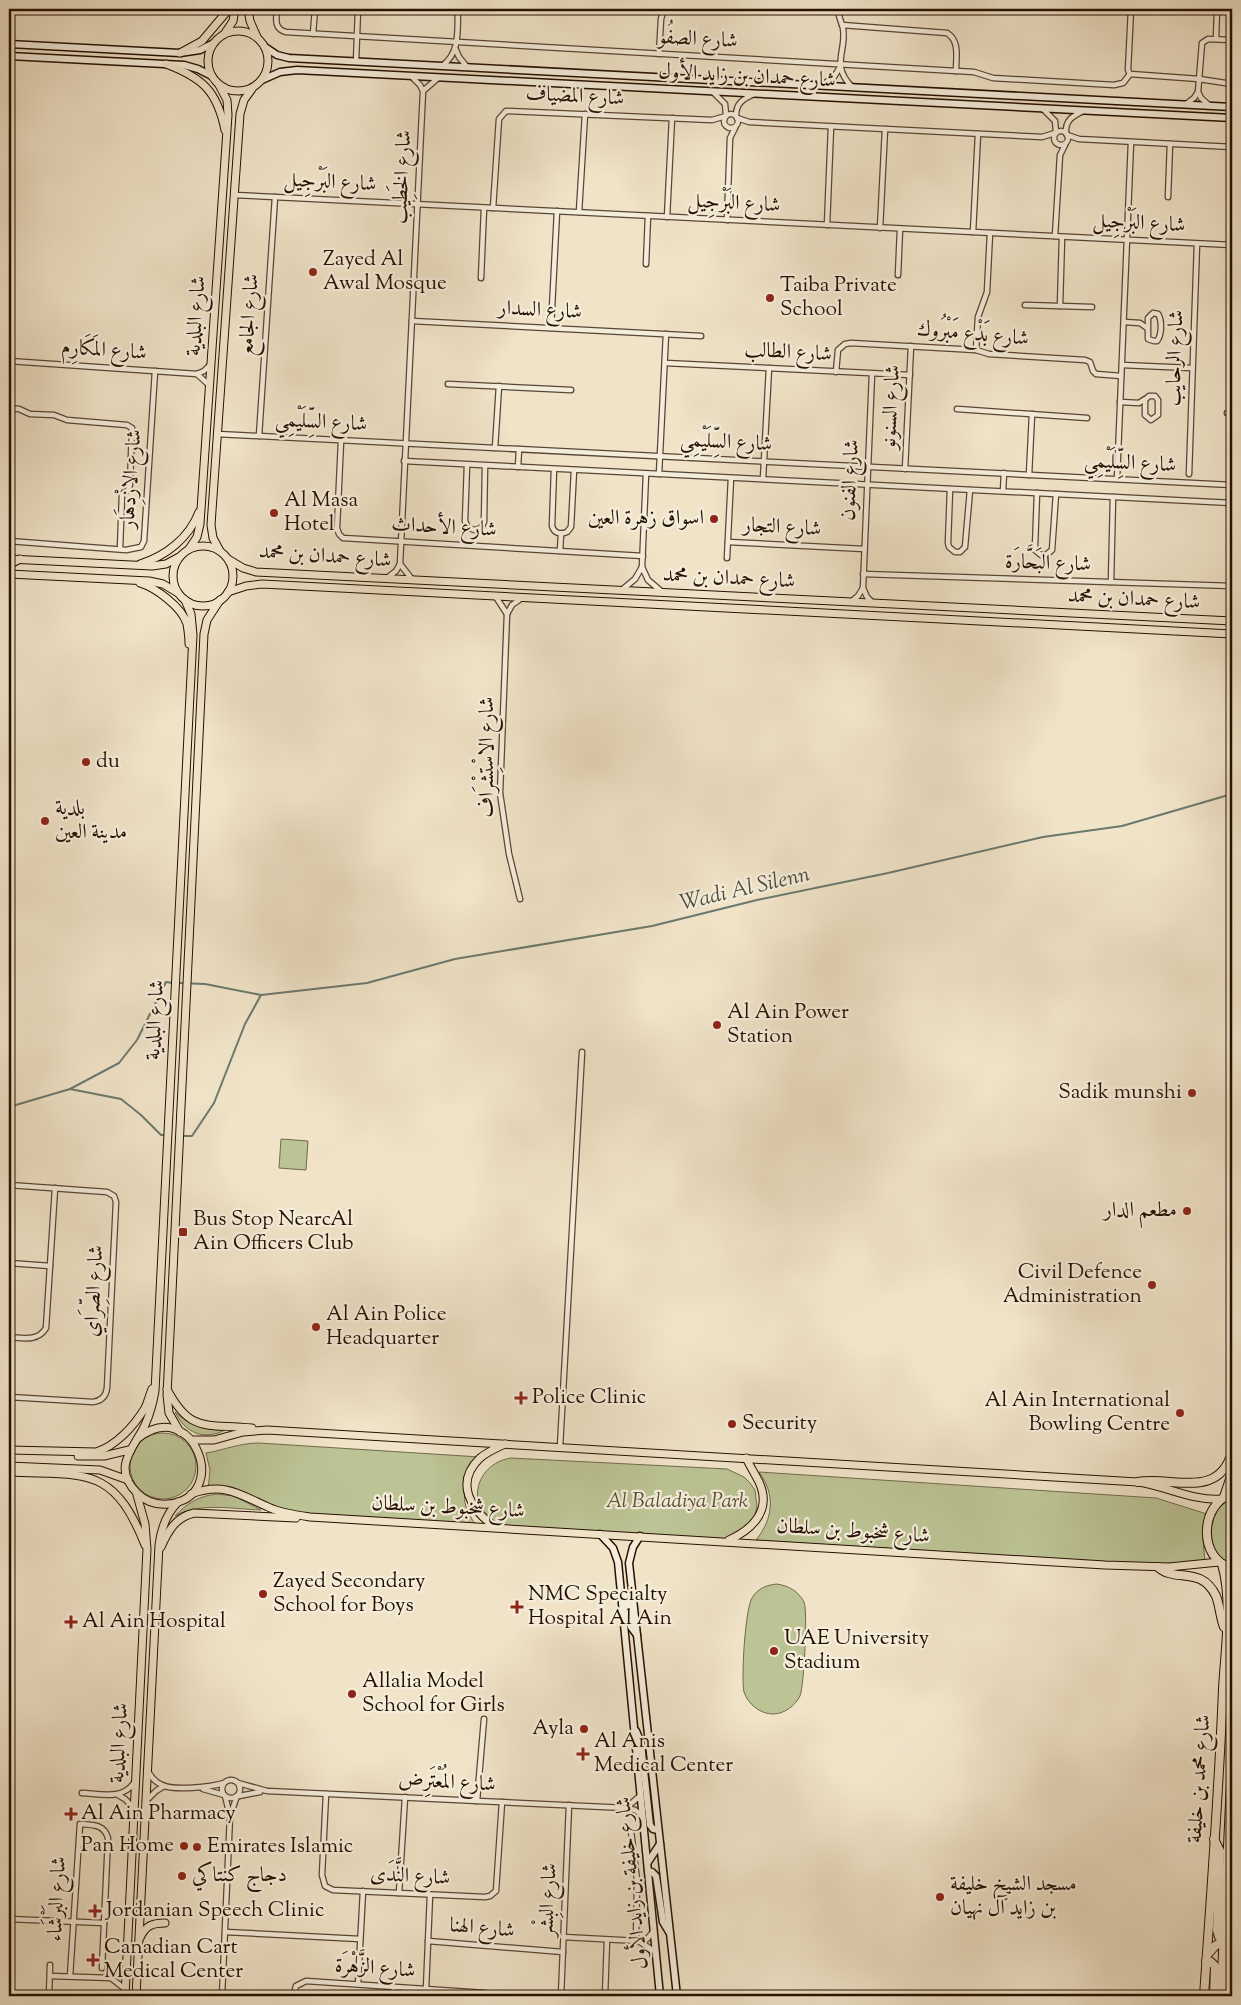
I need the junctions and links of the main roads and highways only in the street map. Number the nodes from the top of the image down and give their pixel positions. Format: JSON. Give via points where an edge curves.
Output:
{"nodes":[{"id":1,"x":229,"y":9,"type":"edge"},
{"id":2,"x":235,"y":9,"type":"edge"},
{"id":3,"x":248,"y":9,"type":"edge"},
{"id":4,"x":222,"y":36,"type":"junction"},
{"id":5,"x":257,"y":37,"type":"junction"},
{"id":6,"x":214,"y":43,"type":"junction"},
{"id":7,"x":9,"y":44,"type":"edge"},
{"id":8,"x":265,"y":47,"type":"junction"},
{"id":9,"x":180,"y":53,"type":"junction"},
{"id":10,"x":9,"y":56,"type":"edge"},
{"id":11,"x":166,"y":64,"type":"junction"},
{"id":12,"x":212,"y":76,"type":"junction"},
{"id":13,"x":262,"y":80,"type":"junction"},
{"id":14,"x":219,"y":85,"type":"junction"},
{"id":15,"x":252,"y":89,"type":"junction"},
{"id":16,"x":1232,"y":107,"type":"edge"},
{"id":17,"x":1232,"y":118,"type":"edge"},
{"id":18,"x":227,"y":138,"type":"junction"},
{"id":19,"x":202,"y":504,"type":"junction"},
{"id":20,"x":189,"y":549,"type":"junction"},
{"id":21,"x":220,"y":551,"type":"junction"},
{"id":22,"x":9,"y":557,"type":"edge"},
{"id":23,"x":179,"y":557,"type":"junction"},
{"id":24,"x":20,"y":559,"type":"junction"},
{"id":25,"x":228,"y":559,"type":"junction"},
{"id":26,"x":9,"y":564,"type":"edge"},
{"id":27,"x":135,"y":565,"type":"junction"},
{"id":28,"x":9,"y":574,"type":"edge"},
{"id":29,"x":127,"y":580,"type":"junction"},
{"id":30,"x":228,"y":592,"type":"junction"},
{"id":31,"x":183,"y":598,"type":"junction"},
{"id":32,"x":220,"y":600,"type":"junction"},
{"id":33,"x":1232,"y":621,"type":"edge"},
{"id":34,"x":1232,"y":634,"type":"edge"},
{"id":35,"x":191,"y":659,"type":"junction"},
{"id":36,"x":155,"y":1382,"type":"junction"},
{"id":37,"x":167,"y":1388,"type":"junction"},
{"id":38,"x":267,"y":1430,"type":"junction"},
{"id":39,"x":180,"y":1432,"type":"junction"},
{"id":40,"x":137,"y":1439,"type":"junction"},
{"id":41,"x":192,"y":1440,"type":"junction"},
{"id":42,"x":505,"y":1444,"type":"junction"},
{"id":43,"x":129,"y":1450,"type":"junction"},
{"id":44,"x":9,"y":1452,"type":"edge"},
{"id":45,"x":1232,"y":1452,"type":"edge"},
{"id":46,"x":746,"y":1458,"type":"junction"},
{"id":47,"x":9,"y":1466,"type":"edge"},
{"id":48,"x":9,"y":1472,"type":"edge"},
{"id":49,"x":1232,"y":1473,"type":"edge"},
{"id":50,"x":128,"y":1480,"type":"junction"},
{"id":51,"x":1138,"y":1482,"type":"junction"},
{"id":52,"x":135,"y":1492,"type":"junction"},
{"id":53,"x":190,"y":1494,"type":"junction"},
{"id":54,"x":1226,"y":1497,"type":"edge"},
{"id":55,"x":179,"y":1502,"type":"junction"},
{"id":56,"x":310,"y":1517,"type":"junction"},
{"id":57,"x":496,"y":1527,"type":"junction"},
{"id":58,"x":599,"y":1534,"type":"junction"},
{"id":59,"x":640,"y":1536,"type":"junction"},
{"id":60,"x":727,"y":1542,"type":"junction"},
{"id":61,"x":147,"y":1549,"type":"junction"},
{"id":62,"x":159,"y":1554,"type":"junction"},
{"id":63,"x":1220,"y":1563,"type":"junction"},
{"id":64,"x":1158,"y":1567,"type":"junction"},
{"id":65,"x":1232,"y":1568,"type":"edge"},
{"id":66,"x":621,"y":1595,"type":"junction"},
{"id":67,"x":1226,"y":1631,"type":"junction"},
{"id":68,"x":637,"y":1635,"type":"junction"},
{"id":69,"x":633,"y":1728,"type":"junction"},
{"id":70,"x":1232,"y":1762,"type":"edge"},
{"id":71,"x":658,"y":1830,"type":"junction"},
{"id":72,"x":1214,"y":1839,"type":"junction"},
{"id":73,"x":660,"y":1844,"type":"junction"},
{"id":74,"x":648,"y":1868,"type":"junction"},
{"id":75,"x":1226,"y":1898,"type":"junction"},
{"id":76,"x":1232,"y":1910,"type":"edge"},
{"id":77,"x":165,"y":1922,"type":"dead end"},
{"id":78,"x":670,"y":1933,"type":"junction"},
{"id":79,"x":1232,"y":1934,"type":"edge"},
{"id":80,"x":139,"y":1941,"type":"junction"},
{"id":81,"x":1228,"y":1942,"type":"edge"},
{"id":82,"x":1207,"y":1958,"type":"junction"},
{"id":83,"x":1232,"y":1967,"type":"edge"},
{"id":84,"x":125,"y":1993,"type":"edge"},
{"id":85,"x":1219,"y":1995,"type":"edge"},
{"id":86,"x":136,"y":1996,"type":"edge"},
{"id":87,"x":660,"y":1996,"type":"edge"},
{"id":88,"x":677,"y":1996,"type":"edge"},
{"id":89,"x":1204,"y":1996,"type":"edge"}],
"edges":[{"from":1,"to":9,"type":"main road","via":[[202,41]]},
{"from":2,"to":4,"type":"main road","via":[[233,21]]},
{"from":3,"to":5,"type":"main road"},
{"from":4,"to":5,"type":"main road","via":[[240,31]]},
{"from":4,"to":6,"type":"main road"},
{"from":5,"to":8,"type":"main road"},
{"from":6,"to":9,"type":"main road","via":[[200,50]]},
{"from":6,"to":12,"type":"main road","via":[[208,63]]},
{"from":7,"to":9,"type":"main road"},
{"from":8,"to":13,"type":"main road","via":[[268,68]]},
{"from":8,"to":16,"type":"main road","name":"شارع حمدان بن زايد الأول","via":[[290,58]]},
{"from":10,"to":11,"type":"main road"},
{"from":11,"to":12,"type":"main road","via":[[191,67]]},
{"from":11,"to":18,"type":"main road","via":[[193,75],[207,89],[218,106]]},
{"from":12,"to":14,"type":"main road"},
{"from":13,"to":15,"type":"main road"},
{"from":13,"to":17,"type":"main road","name":"شارع حمدان بن زايد الأول","via":[[280,72],[297,70]]},
{"from":14,"to":15,"type":"main road","via":[[235,92]]},
{"from":14,"to":18,"type":"main road","name":"شارع البلدية","via":[[228,108]]},
{"from":15,"to":21,"type":"main road","name":"شارع البلدية","via":[[240,114],[217,434],[211,525]]},
{"from":18,"to":19,"type":"main road","name":"شارع البلدية"},
{"from":19,"to":20,"type":"main road","name":"شارع البلدية","via":[[199,530]]},
{"from":19,"to":27,"type":"main road","via":[[189,531],[173,547],[162,556]]},
{"from":20,"to":21,"type":"main road","via":[[208,546]]},
{"from":20,"to":23,"type":"main road"},
{"from":21,"to":25,"type":"main road"},
{"from":22,"to":24,"type":"main road"},
{"from":23,"to":27,"type":"main road","via":[[160,565]]},
{"from":23,"to":31,"type":"main road","via":[[173,581]]},
{"from":24,"to":26,"type":"main road"},
{"from":24,"to":27,"type":"main road"},
{"from":25,"to":30,"type":"main road","via":[[233,579]]},
{"from":25,"to":33,"type":"main road","name":"شارع حمدان بن محمد","via":[[256,572]]},
{"from":28,"to":29,"type":"main road"},
{"from":29,"to":31,"type":"main road","via":[[156,582]]},
{"from":29,"to":35,"type":"main road","via":[[157,590],[179,610],[186,623]]},
{"from":30,"to":32,"type":"main road"},
{"from":30,"to":34,"type":"main road","name":"شارع حمدان بن محمد","via":[[262,584]]},
{"from":31,"to":32,"type":"main road","via":[[199,606]]},
{"from":31,"to":35,"type":"main road","name":"شارع البلدية","via":[[191,614],[193,629]]},
{"from":32,"to":37,"type":"main road","name":"شارع البلدية","via":[[207,620],[204,634]]},
{"from":35,"to":36,"type":"main road","name":"شارع البلدية"},
{"from":36,"to":40,"type":"main road","name":"شارع البلدية","via":[[151,1408]]},
{"from":36,"to":44,"type":"main road","via":[[139,1417],[108,1448],[96,1452]]},
{"from":37,"to":38,"type":"main road","via":[[180,1410],[197,1423]]},
{"from":37,"to":39,"type":"main road","name":"شارع البلدية","via":[[170,1413]]},
{"from":38,"to":41,"type":"main road","via":[[214,1440]]},
{"from":38,"to":42,"type":"main road"},
{"from":39,"to":40,"type":"main road","via":[[161,1428]]},
{"from":39,"to":41,"type":"main road"},
{"from":40,"to":43,"type":"main road"},
{"from":41,"to":53,"type":"main road","via":[[202,1464],[201,1477]]},
{"from":42,"to":46,"type":"main road"},
{"from":42,"to":57,"type":"main road","via":[[479,1459],[468,1483],[468,1496],[474,1509]]},
{"from":43,"to":44,"type":"main road","via":[[97,1456]]},
{"from":43,"to":50,"type":"main road","via":[[125,1465]]},
{"from":45,"to":51,"type":"highway","via":[[1221,1472],[1203,1483]]},
{"from":46,"to":51,"type":"main road"},
{"from":46,"to":60,"type":"main road","via":[[761,1488],[762,1506],[752,1527]]},
{"from":47,"to":50,"type":"main road","via":[[93,1470]]},
{"from":48,"to":61,"type":"main road","via":[[84,1476],[102,1483],[128,1509]]},
{"from":49,"to":54,"type":"highway"},
{"from":50,"to":52,"type":"main road"},
{"from":51,"to":54,"type":"main road","via":[[1196,1498]]},
{"from":52,"to":55,"type":"main road","via":[[155,1504]]},
{"from":52,"to":61,"type":"main road","name":"شارع البلدية","via":[[145,1524]]},
{"from":53,"to":55,"type":"main road"},
{"from":53,"to":56,"type":"main road","name":"شارع شخبوط بن سلطان","via":[[228,1489],[275,1510]]},
{"from":54,"to":63,"type":"highway","name":"شارع محمد بن خليفة","via":[[1213,1508],[1207,1529],[1211,1550]]},
{"from":55,"to":62,"type":"main road","name":"شارع البلدية","via":[[163,1525]]},
{"from":56,"to":57,"type":"main road","name":"شارع شخبوط بن سلطان"},
{"from":56,"to":62,"type":"main road","via":[[194,1513],[182,1517],[173,1526]]},
{"from":57,"to":58,"type":"main road","name":"شارع شخبوط بن سلطان"},
{"from":58,"to":59,"type":"main road","name":"شارع شخبوط بن سلطان"},
{"from":58,"to":66,"type":"main road","name":"شارع خليفة بن زايد الأول","via":[[617,1557]]},
{"from":59,"to":60,"type":"main road","name":"شارع شخبوط بن سلطان"},
{"from":59,"to":68,"type":"main road","name":"شارع خليفة بن زايد الأول","via":[[630,1559]]},
{"from":60,"to":64,"type":"main road","name":"شارع شخبوط بن سلطان"},
{"from":61,"to":84,"type":"main road","name":"شارع البلدية"},
{"from":62,"to":80,"type":"main road","name":"شارع البلدية"},
{"from":63,"to":64,"type":"main road","name":"شارع شخبوط بن سلطان"},
{"from":63,"to":65,"type":"highway"},
{"from":63,"to":67,"type":"highway","name":"شارع محمد بن خليفة","via":[[1227,1588]]},
{"from":64,"to":67,"type":"highway","via":[[1168,1573],[1193,1576],[1209,1586],[1217,1599]]},
{"from":66,"to":68,"type":"main road","via":[[627,1598],[631,1627]]},
{"from":66,"to":69,"type":"main road","name":"شارع خليفة بن زايد الأول"},
{"from":67,"to":72,"type":"highway","name":"شارع محمد بن خليفة"},
{"from":68,"to":71,"type":"main road","name":"شارع خليفة بن زايد الأول"},
{"from":69,"to":71,"type":"main road","via":[[640,1743],[650,1825]]},
{"from":69,"to":74,"type":"main road","name":"شارع خليفة بن زايد الأول"},
{"from":70,"to":75,"type":"highway","name":"شارع محمد بن خليفة"},
{"from":71,"to":73,"type":"main road","name":"شارع خليفة بن زايد الأول"},
{"from":72,"to":81,"type":"highway","via":[[1220,1851],[1217,1930],[1219,1937]]},
{"from":72,"to":82,"type":"highway","name":"شارع محمد بن خليفة"},
{"from":73,"to":74,"type":"main road"},
{"from":73,"to":78,"type":"main road","name":"شارع خليفة بن زايد الأول"},
{"from":74,"to":78,"type":"main road","via":[[656,1876],[663,1922]]},
{"from":74,"to":87,"type":"main road","name":"شارع خليفة بن زايد الأول"},
{"from":75,"to":76,"type":"highway"},
{"from":75,"to":81,"type":"highway","name":"شارع محمد بن خليفة"},
{"from":77,"to":80,"type":"main road","via":[[151,1924]]},
{"from":78,"to":88,"type":"main road","name":"شارع خليفة بن زايد الأول"},
{"from":79,"to":81,"type":"main road"},
{"from":80,"to":86,"type":"main road","name":"شارع البلدية"},
{"from":81,"to":82,"type":"highway","via":[[1215,1946]]},
{"from":81,"to":85,"type":"highway","name":"شارع محمد بن خليفة"},
{"from":82,"to":85,"type":"highway","via":[[1215,1966]]},
{"from":82,"to":89,"type":"highway","name":"شارع محمد بن خليفة"},
{"from":83,"to":85,"type":"highway"}]}
